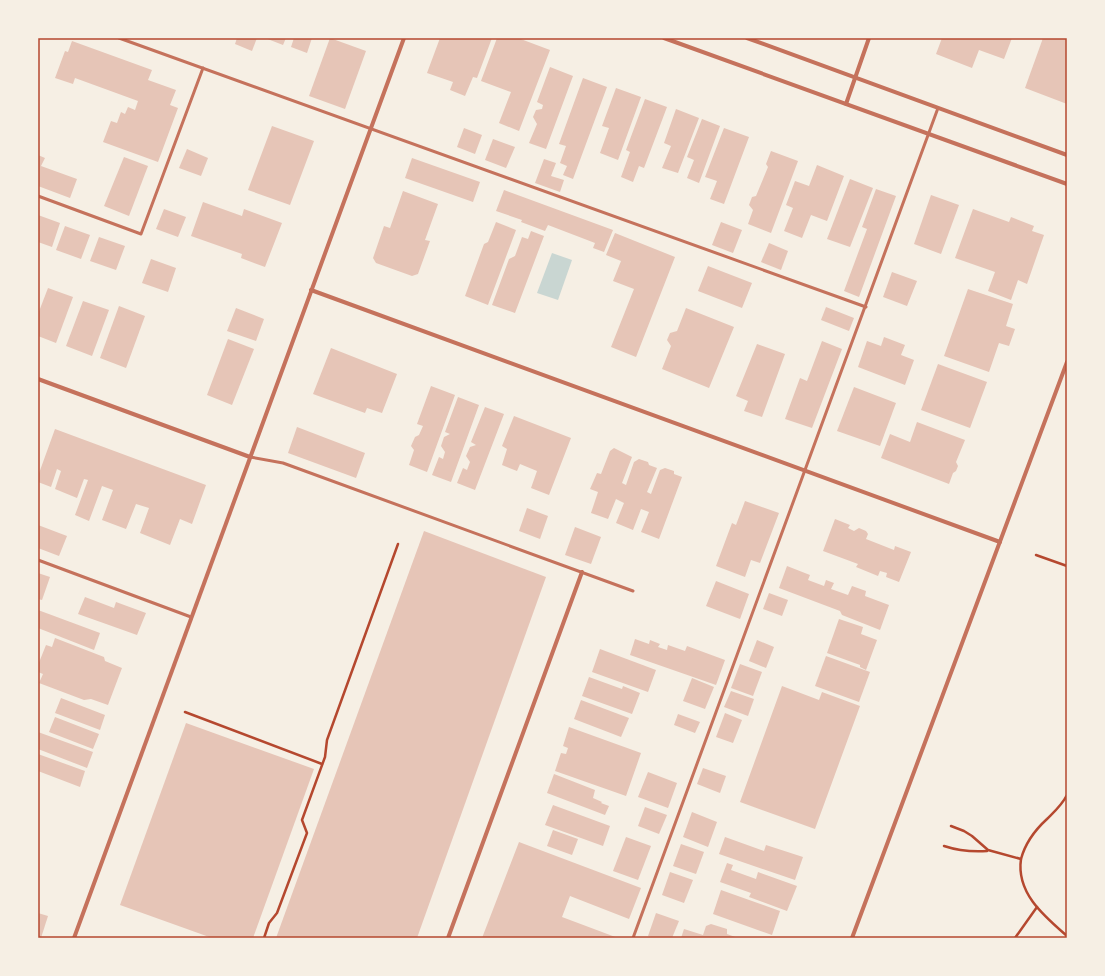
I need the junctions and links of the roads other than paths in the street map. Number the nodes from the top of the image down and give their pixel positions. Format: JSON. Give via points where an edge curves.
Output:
{"nodes":[{"id":1,"x":119,"y":38,"type":"edge"},
{"id":2,"x":404,"y":38,"type":"edge"},
{"id":3,"x":664,"y":38,"type":"edge"},
{"id":4,"x":747,"y":38,"type":"edge"},
{"id":5,"x":870,"y":38,"type":"edge"},
{"id":6,"x":203,"y":68,"type":"junction"},
{"id":7,"x":855,"y":78,"type":"junction"},
{"id":8,"x":846,"y":104,"type":"junction"},
{"id":9,"x":938,"y":108,"type":"junction"},
{"id":10,"x":371,"y":129,"type":"junction"},
{"id":11,"x":928,"y":134,"type":"junction"},
{"id":12,"x":1067,"y":156,"type":"edge"},
{"id":13,"x":1067,"y":184,"type":"edge"},
{"id":14,"x":38,"y":196,"type":"edge"},
{"id":15,"x":312,"y":290,"type":"junction"},
{"id":16,"x":866,"y":307,"type":"junction"},
{"id":17,"x":1067,"y":362,"type":"edge"},
{"id":18,"x":38,"y":379,"type":"edge"},
{"id":19,"x":250,"y":457,"type":"junction"},
{"id":20,"x":806,"y":471,"type":"junction"},
{"id":21,"x":1000,"y":542,"type":"junction"},
{"id":22,"x":38,"y":560,"type":"edge"},
{"id":23,"x":582,"y":572,"type":"junction"},
{"id":24,"x":633,"y":591,"type":"dead end"},
{"id":25,"x":192,"y":617,"type":"junction"},
{"id":26,"x":74,"y":938,"type":"edge"},
{"id":27,"x":448,"y":938,"type":"edge"},
{"id":28,"x":633,"y":938,"type":"edge"},
{"id":29,"x":852,"y":938,"type":"edge"}],
"edges":[{"from":1,"to":6,"type":"lane"},
{"from":2,"to":10,"type":"street"},
{"from":3,"to":8,"type":"street"},
{"from":4,"to":7,"type":"street"},
{"from":5,"to":7,"type":"street"},
{"from":6,"to":10,"type":"lane"},
{"from":6,"to":14,"type":"lane","via":[[141,234]]},
{"from":7,"to":8,"type":"street"},
{"from":7,"to":9,"type":"street"},
{"from":8,"to":11,"type":"street"},
{"from":9,"to":11,"type":"lane"},
{"from":9,"to":12,"type":"street"},
{"from":10,"to":15,"type":"street"},
{"from":10,"to":16,"type":"lane"},
{"from":11,"to":13,"type":"street"},
{"from":11,"to":16,"type":"lane"},
{"from":15,"to":19,"type":"street"},
{"from":15,"to":20,"type":"street"},
{"from":16,"to":20,"type":"lane"},
{"from":17,"to":21,"type":"street"},
{"from":18,"to":19,"type":"street"},
{"from":19,"to":23,"type":"lane","via":[[283,463]]},
{"from":19,"to":25,"type":"street"},
{"from":20,"to":21,"type":"street"},
{"from":20,"to":28,"type":"lane"},
{"from":21,"to":29,"type":"street"},
{"from":22,"to":25,"type":"lane"},
{"from":23,"to":24,"type":"lane"},
{"from":23,"to":27,"type":"street"},
{"from":25,"to":26,"type":"street"}]}
